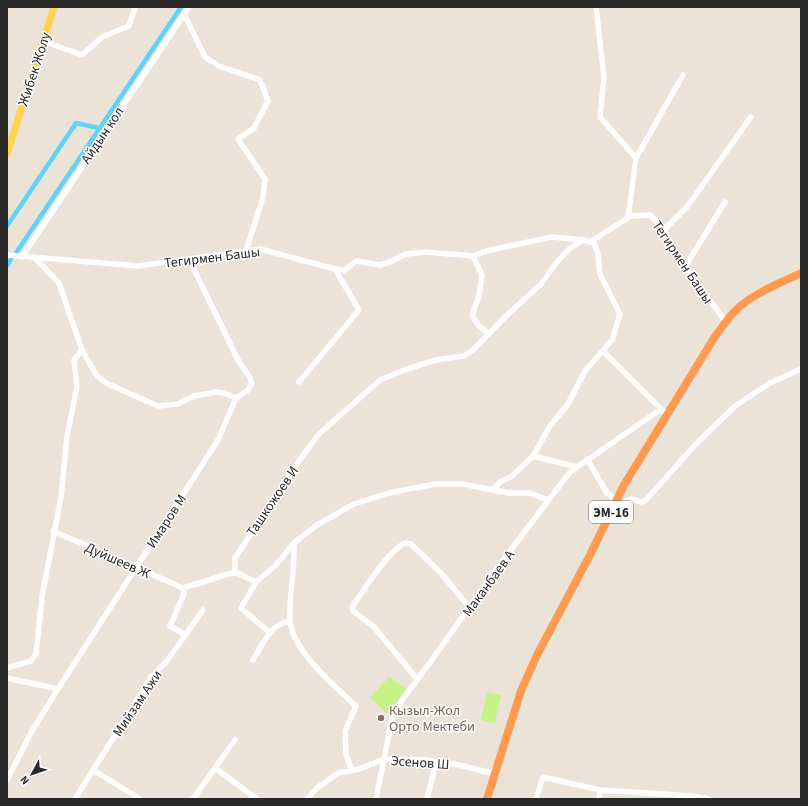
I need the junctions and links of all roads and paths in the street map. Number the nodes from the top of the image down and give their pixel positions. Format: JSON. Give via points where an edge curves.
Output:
{"nodes":[{"id":1,"x":54,"y":7,"type":"edge"},
{"id":2,"x":135,"y":7,"type":"edge"},
{"id":3,"x":189,"y":7,"type":"edge"},
{"id":4,"x":596,"y":7,"type":"edge"},
{"id":5,"x":184,"y":14,"type":"junction"},
{"id":6,"x":43,"y":41,"type":"junction"},
{"id":7,"x":683,"y":75,"type":"dead end"},
{"id":8,"x":751,"y":118,"type":"dead end"},
{"id":9,"x":7,"y":154,"type":"edge"},
{"id":10,"x":636,"y":158,"type":"junction"},
{"id":11,"x":725,"y":202,"type":"dead end"},
{"id":12,"x":628,"y":218,"type":"junction"},
{"id":13,"x":663,"y":231,"type":"junction"},
{"id":14,"x":583,"y":240,"type":"junction"},
{"id":15,"x":590,"y":242,"type":"junction"},
{"id":16,"x":246,"y":251,"type":"junction"},
{"id":17,"x":7,"y":255,"type":"edge"},
{"id":18,"x":473,"y":256,"type":"junction"},
{"id":19,"x":22,"y":257,"type":"junction"},
{"id":20,"x":35,"y":258,"type":"junction"},
{"id":21,"x":189,"y":259,"type":"junction"},
{"id":22,"x":685,"y":267,"type":"junction"},
{"id":23,"x":335,"y":269,"type":"junction"},
{"id":24,"x":801,"y":273,"type":"edge"},
{"id":25,"x":726,"y":322,"type":"junction"},
{"id":26,"x":489,"y":334,"type":"junction"},
{"id":27,"x":82,"y":350,"type":"junction"},
{"id":28,"x":603,"y":351,"type":"junction"},
{"id":29,"x":801,"y":369,"type":"edge"},
{"id":30,"x":299,"y":382,"type":"dead end"},
{"id":31,"x":236,"y":398,"type":"junction"},
{"id":32,"x":664,"y":412,"type":"junction"},
{"id":33,"x":533,"y":456,"type":"junction"},
{"id":34,"x":587,"y":460,"type":"junction"},
{"id":35,"x":577,"y":467,"type":"junction"},
{"id":36,"x":494,"y":489,"type":"junction"},
{"id":37,"x":548,"y":500,"type":"junction"},
{"id":38,"x":617,"y":500,"type":"junction"},
{"id":39,"x":607,"y":521,"type":"junction"},
{"id":40,"x":53,"y":531,"type":"junction"},
{"id":41,"x":294,"y":543,"type":"junction"},
{"id":42,"x":136,"y":568,"type":"junction"},
{"id":43,"x":235,"y":572,"type":"junction"},
{"id":44,"x":256,"y":582,"type":"junction"},
{"id":45,"x":182,"y":588,"type":"junction"},
{"id":46,"x":469,"y":607,"type":"junction"},
{"id":47,"x":203,"y":610,"type":"dead end"},
{"id":48,"x":290,"y":621,"type":"junction"},
{"id":49,"x":270,"y":633,"type":"junction"},
{"id":50,"x":186,"y":635,"type":"junction"},
{"id":51,"x":253,"y":660,"type":"dead end"},
{"id":52,"x":7,"y":668,"type":"edge"},
{"id":53,"x":7,"y":678,"type":"edge"},
{"id":54,"x":418,"y":679,"type":"junction"},
{"id":55,"x":58,"y":689,"type":"junction"},
{"id":56,"x":235,"y":740,"type":"dead end"},
{"id":57,"x":384,"y":759,"type":"junction"},
{"id":58,"x":436,"y":762,"type":"junction"},
{"id":59,"x":215,"y":768,"type":"junction"},
{"id":60,"x":94,"y":770,"type":"junction"},
{"id":61,"x":352,"y":770,"type":"junction"},
{"id":62,"x":495,"y":774,"type":"junction"},
{"id":63,"x":7,"y":780,"type":"edge"},
{"id":64,"x":600,"y":790,"type":"junction"},
{"id":65,"x":692,"y":797,"type":"edge"},
{"id":66,"x":75,"y":799,"type":"edge"},
{"id":67,"x":140,"y":799,"type":"edge"},
{"id":68,"x":193,"y":799,"type":"edge"},
{"id":69,"x":257,"y":799,"type":"edge"},
{"id":70,"x":307,"y":799,"type":"edge"},
{"id":71,"x":376,"y":799,"type":"edge"},
{"id":72,"x":427,"y":799,"type":"edge"},
{"id":73,"x":487,"y":799,"type":"edge"},
{"id":74,"x":536,"y":799,"type":"edge"},
{"id":75,"x":600,"y":799,"type":"edge"},
{"id":76,"x":709,"y":799,"type":"edge"}],
"edges":[{"from":1,"to":6,"type":"main road","name":"Жибек Жолу"},
{"from":2,"to":6,"type":"street","via":[[129,26],[102,37],[82,55]]},
{"from":3,"to":5,"type":"street","name":"Айдын кол"},
{"from":4,"to":10,"type":"street","via":[[604,78],[600,117]]},
{"from":5,"to":16,"type":"street","via":[[205,57],[219,66],[260,80],[268,101],[254,128],[238,139],[265,179],[263,197]]},
{"from":5,"to":19,"type":"street","name":"Айдын кол"},
{"from":6,"to":9,"type":"main road","name":"Жибек Жолу"},
{"from":7,"to":10,"type":"street"},
{"from":8,"to":13,"type":"street","via":[[687,208]]},
{"from":10,"to":12,"type":"street"},
{"from":11,"to":22,"type":"street"},
{"from":12,"to":13,"type":"street","name":"Тегирмен Башы","via":[[650,214]]},
{"from":12,"to":15,"type":"street","name":"Тегирмен Башы"},
{"from":13,"to":22,"type":"street","name":"Тегирмен Башы"},
{"from":14,"to":15,"type":"street"},
{"from":14,"to":18,"type":"street","via":[[552,237]]},
{"from":14,"to":26,"type":"street","name":"Ташкожоев И","via":[[570,248],[556,262],[541,284]]},
{"from":15,"to":28,"type":"street","via":[[594,243],[600,274],[620,314],[612,340]]},
{"from":16,"to":21,"type":"street","name":"Тегирмен Башы"},
{"from":16,"to":23,"type":"street","name":"Тегирмен Башы","via":[[260,249]]},
{"from":17,"to":19,"type":"street","name":"Тегирмен Башы"},
{"from":18,"to":23,"type":"street","via":[[412,253],[380,265],[356,261],[345,270]]},
{"from":18,"to":26,"type":"street","via":[[482,275],[472,315],[479,326]]},
{"from":19,"to":20,"type":"street","name":"Тегирмен Башы"},
{"from":20,"to":21,"type":"street","name":"Тегирмен Башы","via":[[138,266]]},
{"from":20,"to":27,"type":"street","via":[[58,283]]},
{"from":21,"to":31,"type":"street","name":"Имаров М","via":[[238,360],[250,378],[252,384],[248,390]]},
{"from":22,"to":25,"type":"street","name":"Тегирмен Башы"},
{"from":23,"to":30,"type":"street","via":[[359,310]]},
{"from":24,"to":25,"type":"highway","number":"ЭМ-16","via":[[748,300]]},
{"from":25,"to":32,"type":"highway","number":"ЭМ-16"},
{"from":26,"to":43,"type":"street","name":"Ташкожоев И","via":[[464,356],[446,357],[380,380],[319,434],[235,558]]},
{"from":27,"to":31,"type":"street","via":[[97,376],[108,384],[158,406],[178,404],[194,396],[210,393],[224,393]]},
{"from":27,"to":40,"type":"street","via":[[74,360],[77,387],[61,497]]},
{"from":28,"to":32,"type":"street"},
{"from":28,"to":33,"type":"street","via":[[585,371],[568,404],[550,426]]},
{"from":29,"to":39,"type":"street","via":[[770,383],[735,406],[695,445],[646,500],[626,501]]},
{"from":31,"to":42,"type":"street","name":"Имаров М","via":[[218,440]]},
{"from":32,"to":34,"type":"street","name":"Маканбаев А"},
{"from":32,"to":38,"type":"highway","number":"ЭМ-16"},
{"from":33,"to":35,"type":"street"},
{"from":33,"to":36,"type":"street"},
{"from":34,"to":35,"type":"street","name":"Маканбаев А"},
{"from":34,"to":38,"type":"street","via":[[606,493]]},
{"from":35,"to":37,"type":"street","name":"Маканбаев А"},
{"from":36,"to":37,"type":"street","via":[[529,494]]},
{"from":36,"to":41,"type":"street","via":[[462,484],[435,484],[389,493],[354,504],[317,525]]},
{"from":37,"to":46,"type":"street","name":"Маканбаев А"},
{"from":38,"to":39,"type":"highway","number":"ЭМ-16"},
{"from":39,"to":62,"type":"highway","number":"ЭМ-16","via":[[521,691]]},
{"from":40,"to":42,"type":"street","name":"Дуйшеев Ж"},
{"from":40,"to":52,"type":"street","via":[[36,654],[31,661]]},
{"from":41,"to":44,"type":"street"},
{"from":41,"to":48,"type":"street"},
{"from":42,"to":45,"type":"street","name":"Дуйшеев Ж"},
{"from":42,"to":55,"type":"street","name":"Имаров М"},
{"from":43,"to":44,"type":"street"},
{"from":43,"to":45,"type":"street"},
{"from":44,"to":49,"type":"street","via":[[241,608]]},
{"from":45,"to":50,"type":"street","via":[[184,594],[170,626]]},
{"from":46,"to":54,"type":"street","name":"Маканбаев А"},
{"from":46,"to":54,"type":"street","via":[[441,573],[411,544],[399,546],[371,580],[352,607],[353,611],[374,627]]},
{"from":47,"to":50,"type":"street","name":"Мийзам Ажи"},
{"from":48,"to":49,"type":"street","via":[[283,622]]},
{"from":48,"to":61,"type":"street","via":[[295,637],[312,663],[356,706],[345,731],[346,754]]},
{"from":49,"to":51,"type":"street"},
{"from":50,"to":60,"type":"street","name":"Мийзам Ажи","via":[[168,661],[152,676]]},
{"from":53,"to":55,"type":"street"},
{"from":54,"to":57,"type":"street","name":"Маканбаев А","via":[[392,719]]},
{"from":55,"to":63,"type":"street","name":"Имаров М","via":[[32,731]]},
{"from":56,"to":59,"type":"street"},
{"from":57,"to":58,"type":"street","name":"Эсенов Ш"},
{"from":57,"to":61,"type":"street","name":"Эсенов Ш"},
{"from":57,"to":71,"type":"street","name":"Маканбаев А"},
{"from":58,"to":62,"type":"street","name":"Эсенов Ш"},
{"from":58,"to":72,"type":"street"},
{"from":59,"to":68,"type":"street"},
{"from":59,"to":69,"type":"street"},
{"from":60,"to":66,"type":"street","name":"Мийзам Ажи"},
{"from":60,"to":67,"type":"street"},
{"from":61,"to":70,"type":"street","name":"Эсенов Ш","via":[[338,773],[317,788]]},
{"from":62,"to":73,"type":"highway","number":"ЭМ-16"},
{"from":64,"to":65,"type":"street"},
{"from":64,"to":74,"type":"street","via":[[543,777]]},
{"from":64,"to":75,"type":"street"},
{"from":65,"to":76,"type":"street"}]}
